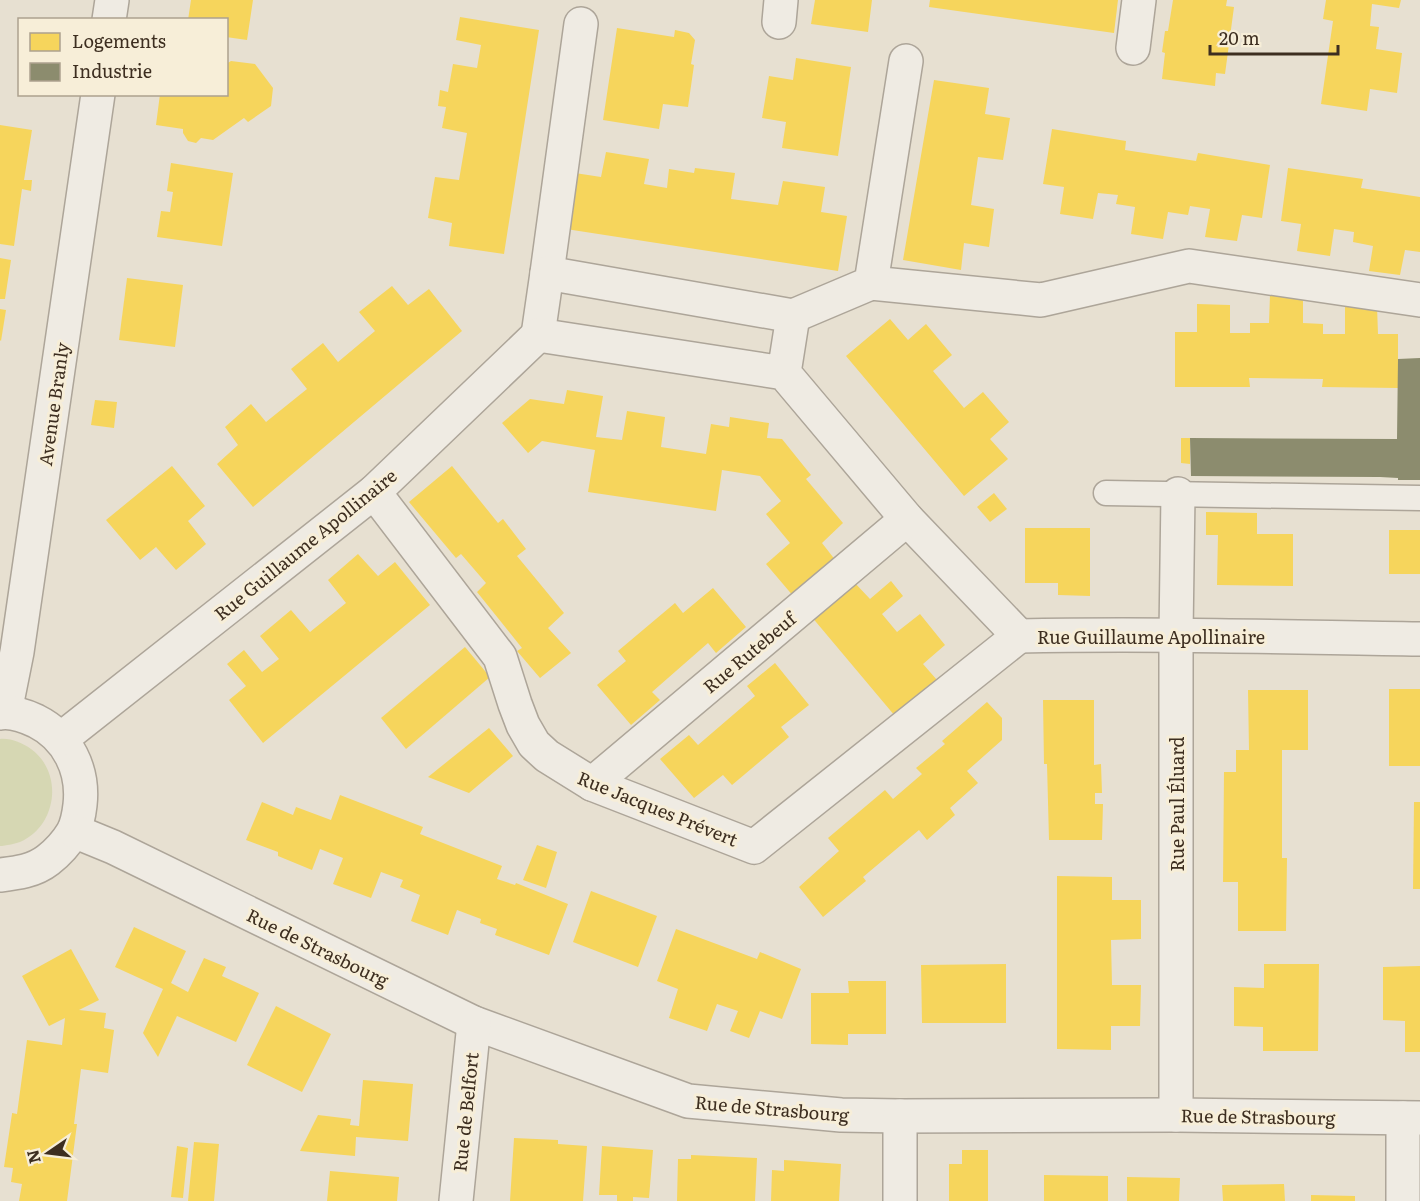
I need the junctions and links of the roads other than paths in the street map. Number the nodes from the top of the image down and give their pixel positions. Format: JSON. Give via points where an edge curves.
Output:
{"nodes":[{"id":1,"x":112,"y":0,"type":"edge"},
{"id":2,"x":1139,"y":0,"type":"edge"},
{"id":3,"x":109,"y":18,"type":"edge"},
{"id":4,"x":581,"y":24,"type":"dead end"},
{"id":5,"x":1133,"y":48,"type":"dead end"},
{"id":6,"x":906,"y":61,"type":"dead end"},
{"id":7,"x":98,"y":96,"type":"edge"},
{"id":8,"x":546,"y":273,"type":"junction"},
{"id":9,"x":871,"y":283,"type":"junction"},
{"id":10,"x":1420,"y":300,"type":"edge"},
{"id":11,"x":794,"y":316,"type":"junction"},
{"id":12,"x":538,"y":335,"type":"junction"},
{"id":13,"x":784,"y":373,"type":"junction"},
{"id":14,"x":374,"y":492,"type":"junction"},
{"id":15,"x":1106,"y":493,"type":"dead end"},
{"id":16,"x":1178,"y":494,"type":"junction"},
{"id":17,"x":1420,"y":498,"type":"edge"},
{"id":18,"x":907,"y":519,"type":"junction"},
{"id":19,"x":1176,"y":634,"type":"junction"},
{"id":20,"x":1018,"y":636,"type":"junction"},
{"id":21,"x":1420,"y":639,"type":"edge"},
{"id":22,"x":3,"y":712,"type":"edge"},
{"id":23,"x":61,"y":739,"type":"junction"},
{"id":24,"x":592,"y":784,"type":"junction"},
{"id":25,"x":74,"y":831,"type":"junction"},
{"id":26,"x":0,"y":875,"type":"edge"},
{"id":27,"x":474,"y":1023,"type":"junction"},
{"id":28,"x":1176,"y":1115,"type":"junction"},
{"id":29,"x":900,"y":1116,"type":"junction"},
{"id":30,"x":1411,"y":1118,"type":"edge"},
{"id":31,"x":456,"y":1201,"type":"edge"},
{"id":32,"x":900,"y":1201,"type":"edge"},
{"id":33,"x":1403,"y":1201,"type":"edge"}],
"edges":[{"from":1,"to":3,"type":"street"},
{"from":2,"to":5,"type":"street"},
{"from":4,"to":8,"type":"street"},
{"from":6,"to":9,"type":"street"},
{"from":7,"to":22,"type":"street","name":"Avenue Branly","via":[[19,640]]},
{"from":8,"to":11,"type":"street"},
{"from":8,"to":12,"type":"street"},
{"from":9,"to":10,"type":"street","via":[[1041,300],[1190,266]]},
{"from":9,"to":11,"type":"street"},
{"from":11,"to":13,"type":"street"},
{"from":12,"to":13,"type":"street"},
{"from":12,"to":14,"type":"street","name":"Rue Guillaume Apollinaire"},
{"from":13,"to":18,"type":"street","name":"Rue Guillaume Apollinaire"},
{"from":14,"to":23,"type":"street","name":"Rue Guillaume Apollinaire"},
{"from":14,"to":24,"type":"street","name":"Rue Jacques Prévert","via":[[500,657],[514,704],[534,744],[562,767]]},
{"from":15,"to":16,"type":"lane"},
{"from":16,"to":17,"type":"lane"},
{"from":16,"to":19,"type":"street","name":"Rue Paul Éluard"},
{"from":18,"to":20,"type":"street","name":"Rue Guillaume Apollinaire"},
{"from":18,"to":24,"type":"street","name":"Rue Rutebeuf"},
{"from":19,"to":20,"type":"street","name":"Rue Guillaume Apollinaire"},
{"from":19,"to":21,"type":"street","name":"Rue Guillaume Apollinaire"},
{"from":19,"to":28,"type":"street","name":"Rue Paul Éluard"},
{"from":20,"to":24,"type":"street","name":"Rue Jacques Prévert","via":[[754,848]]},
{"from":22,"to":23,"type":"street","via":[[26,716]]},
{"from":23,"to":25,"type":"street","via":[[76,763],[82,790]]},
{"from":25,"to":26,"type":"street","via":[[47,861],[22,873]]},
{"from":25,"to":27,"type":"street","name":"Rue de Strasbourg"},
{"from":27,"to":29,"type":"street","name":"Rue de Strasbourg","via":[[688,1101],[841,1115]]},
{"from":27,"to":31,"type":"street","name":"Rue de Belfort"},
{"from":28,"to":29,"type":"street","name":"Rue de Strasbourg"},
{"from":28,"to":30,"type":"street","name":"Rue de Strasbourg"},
{"from":29,"to":32,"type":"street"},
{"from":30,"to":33,"type":"street"}]}
